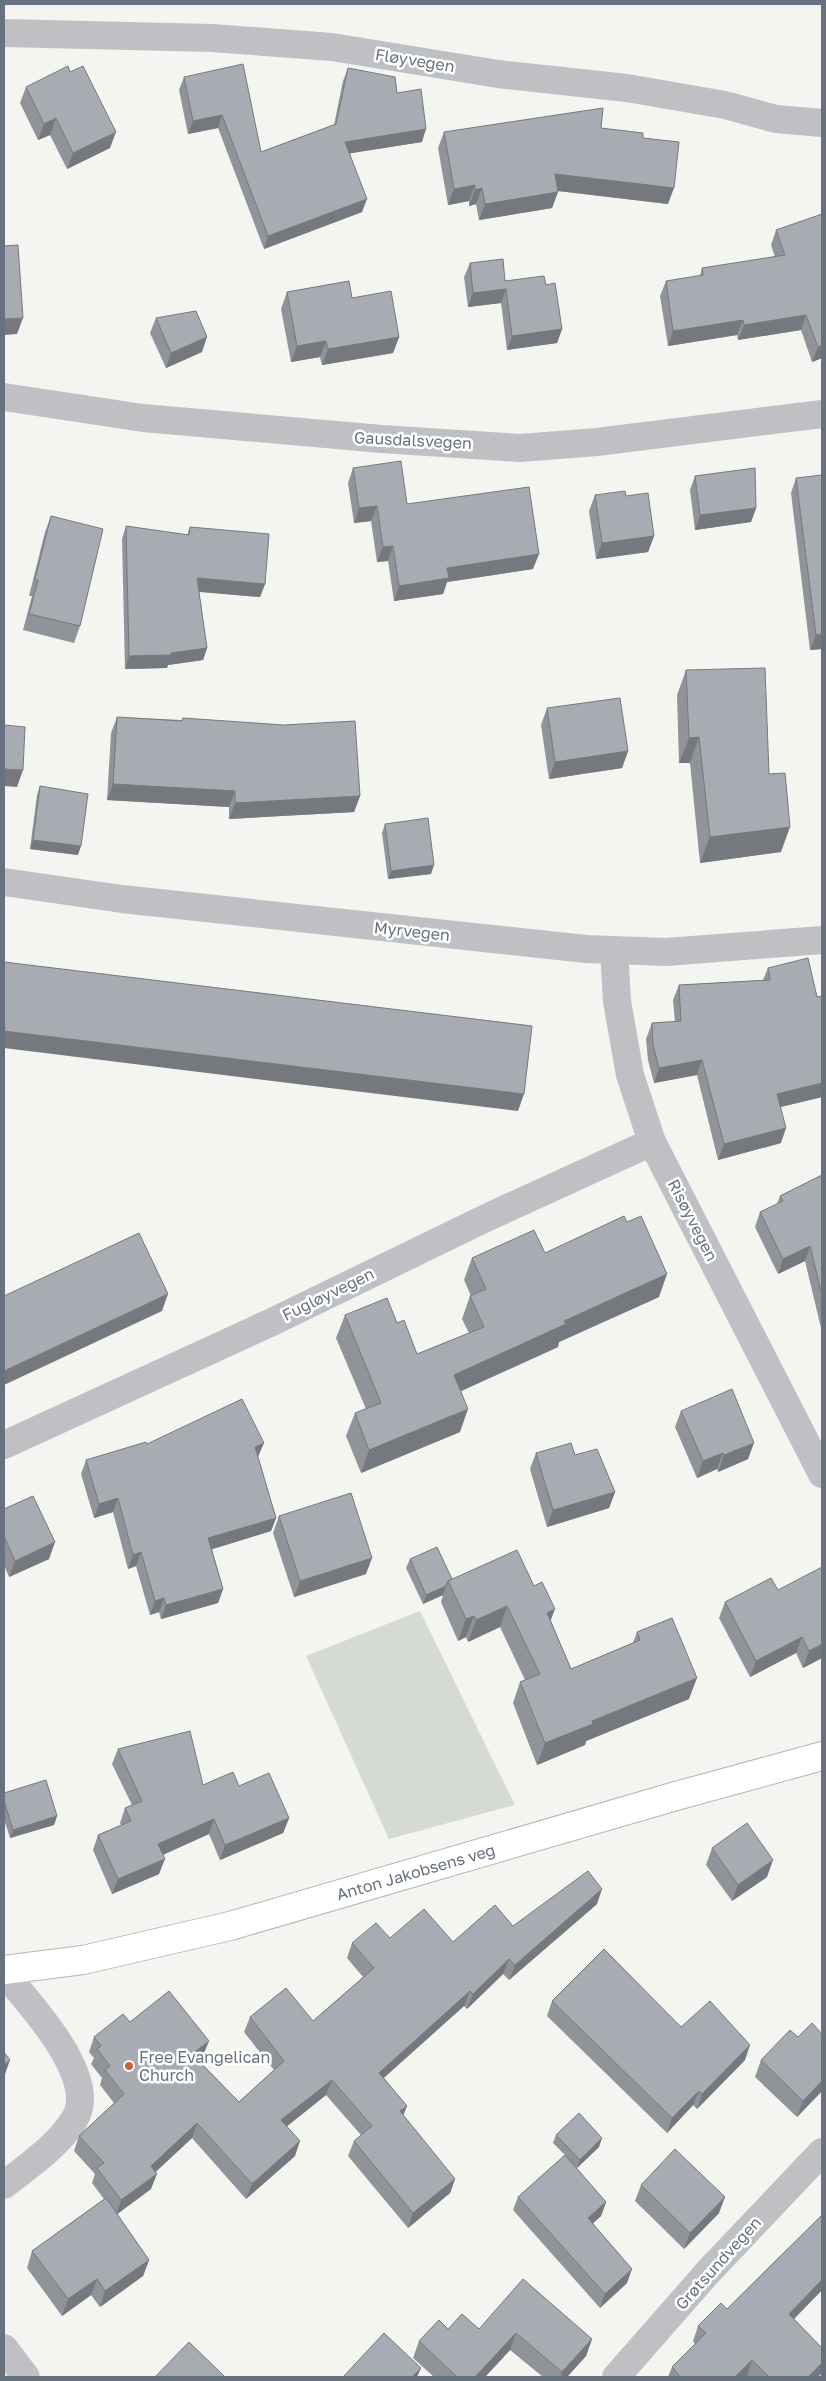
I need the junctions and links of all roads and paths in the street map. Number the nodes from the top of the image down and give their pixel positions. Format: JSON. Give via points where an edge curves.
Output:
{"nodes":[{"id":1,"x":4,"y":33,"type":"edge"},
{"id":2,"x":822,"y":123,"type":"edge"},
{"id":3,"x":4,"y":397,"type":"edge"},
{"id":4,"x":822,"y":414,"type":"edge"},
{"id":5,"x":4,"y":882,"type":"edge"},
{"id":6,"x":822,"y":940,"type":"edge"},
{"id":7,"x":614,"y":950,"type":"junction"},
{"id":8,"x":652,"y":1142,"type":"junction"},
{"id":9,"x":4,"y":1445,"type":"edge"},
{"id":10,"x":822,"y":1474,"type":"edge"},
{"id":11,"x":822,"y":1756,"type":"edge"},
{"id":12,"x":4,"y":1972,"type":"edge"},
{"id":13,"x":822,"y":2152,"type":"edge"},
{"id":14,"x":4,"y":2185,"type":"edge"},
{"id":15,"x":4,"y":2348,"type":"edge"},
{"id":16,"x":26,"y":2377,"type":"edge"},
{"id":17,"x":616,"y":2377,"type":"edge"}],
"edges":[{"from":1,"to":2,"type":"street","name":"Fløyvegen","via":[[212,38],[332,47],[498,74],[627,88],[725,104],[776,119]]},
{"from":3,"to":4,"type":"street","name":"Gausdalsvegen","via":[[143,418],[520,448],[597,442]]},
{"from":5,"to":7,"type":"street","name":"Myrvegen","via":[[132,900],[559,947]]},
{"from":6,"to":7,"type":"street","name":"Myrvegen","via":[[666,952]]},
{"from":7,"to":8,"type":"street","name":"Risøyvegen","via":[[617,1001],[630,1075]]},
{"from":8,"to":9,"type":"street","name":"Fugløyvegen"},
{"from":8,"to":10,"type":"street","name":"Risøyvegen"},
{"from":11,"to":12,"type":"street","name":"Anton Jakobsens veg","via":[[238,1924],[83,1960]]},
{"from":12,"to":14,"type":"street","via":[[38,2012],[74,2069],[81,2104],[75,2120],[50,2148]]},
{"from":13,"to":17,"type":"street","name":"Grøtsundvegen","via":[[709,2271]]},
{"from":15,"to":16,"type":"street"}]}
